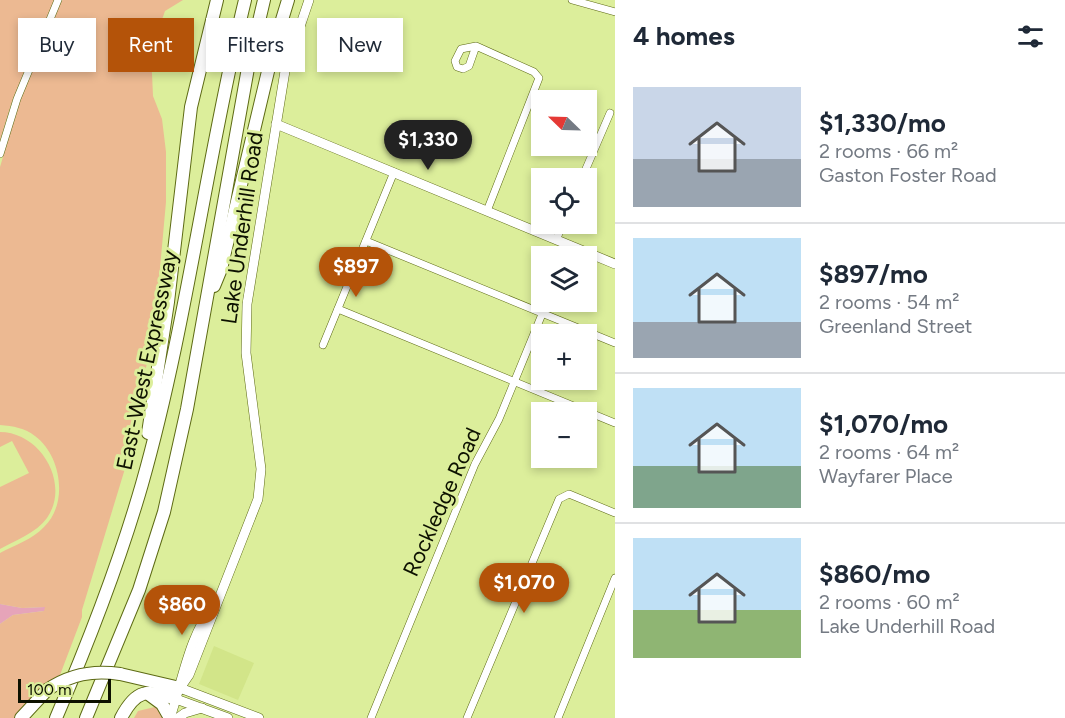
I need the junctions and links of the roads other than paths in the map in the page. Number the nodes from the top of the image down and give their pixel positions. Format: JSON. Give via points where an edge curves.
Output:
{"nodes":[{"id":1,"x":58,"y":0,"type":"edge"},
{"id":2,"x":212,"y":0,"type":"edge"},
{"id":3,"x":217,"y":0,"type":"edge"},
{"id":4,"x":245,"y":0,"type":"edge"},
{"id":5,"x":264,"y":0,"type":"edge"},
{"id":6,"x":288,"y":0,"type":"edge"},
{"id":7,"x":309,"y":0,"type":"edge"},
{"id":8,"x":315,"y":0,"type":"edge"},
{"id":9,"x":572,"y":0,"type":"edge"},
{"id":10,"x":615,"y":12,"type":"edge"},
{"id":11,"x":209,"y":18,"type":"edge"},
{"id":12,"x":212,"y":18,"type":"edge"},
{"id":13,"x":303,"y":18,"type":"edge"},
{"id":14,"x":305,"y":24,"type":"edge"},
{"id":15,"x":206,"y":40,"type":"edge"},
{"id":16,"x":476,"y":46,"type":"dead end"},
{"id":17,"x":285,"y":72,"type":"edge"},
{"id":18,"x":610,"y":113,"type":"dead end"},
{"id":19,"x":276,"y":124,"type":"junction"},
{"id":20,"x":0,"y":154,"type":"edge"},
{"id":21,"x":586,"y":168,"type":"edge"},
{"id":22,"x":394,"y":172,"type":"junction"},
{"id":23,"x":488,"y":211,"type":"junction"},
{"id":24,"x":559,"y":234,"type":"edge"},
{"id":25,"x":556,"y":240,"type":"junction"},
{"id":26,"x":366,"y":241,"type":"junction"},
{"id":27,"x":570,"y":246,"type":"edge"},
{"id":28,"x":597,"y":257,"type":"edge"},
{"id":29,"x":615,"y":264,"type":"edge"},
{"id":30,"x":207,"y":300,"type":"junction"},
{"id":31,"x":338,"y":309,"type":"junction"},
{"id":32,"x":542,"y":313,"type":"junction"},
{"id":33,"x":615,"y":344,"type":"edge"},
{"id":34,"x":323,"y":345,"type":"dead end"},
{"id":35,"x":514,"y":381,"type":"junction"},
{"id":36,"x":615,"y":423,"type":"edge"},
{"id":37,"x":142,"y":482,"type":"junction"},
{"id":38,"x":615,"y":513,"type":"edge"},
{"id":39,"x":615,"y":578,"type":"edge"},
{"id":40,"x":146,"y":693,"type":"junction"},
{"id":41,"x":178,"y":693,"type":"junction"},
{"id":42,"x":204,"y":708,"type":"junction"},
{"id":43,"x":21,"y":718,"type":"edge"},
{"id":44,"x":56,"y":718,"type":"edge"},
{"id":45,"x":86,"y":718,"type":"edge"},
{"id":46,"x":121,"y":718,"type":"edge"},
{"id":47,"x":170,"y":718,"type":"edge"},
{"id":48,"x":178,"y":718,"type":"edge"},
{"id":49,"x":228,"y":718,"type":"edge"},
{"id":50,"x":259,"y":718,"type":"edge"},
{"id":51,"x":370,"y":718,"type":"edge"},
{"id":52,"x":467,"y":718,"type":"edge"},
{"id":53,"x":558,"y":718,"type":"edge"}],
"edges":[{"from":1,"to":20,"type":"street","via":[[17,99]]},
{"from":2,"to":11,"type":"highway"},
{"from":3,"to":12,"type":"highway"},
{"from":4,"to":37,"type":"highway","name":"East-West Expressway","via":[[159,418]]},
{"from":5,"to":30,"type":"highway","name":"East-West Expressway","via":[[232,151]]},
{"from":6,"to":30,"type":"highway","via":[[221,269]]},
{"from":7,"to":13,"type":"main road","name":"Lake Underhill Road"},
{"from":8,"to":14,"type":"main road","name":"Lake Underhill Road"},
{"from":9,"to":10,"type":"street"},
{"from":15,"to":37,"type":"highway","via":[[191,107]]},
{"from":16,"to":23,"type":"street","via":[[534,72],[538,78]]},
{"from":17,"to":19,"type":"main road","name":"Lake Underhill Road"},
{"from":18,"to":21,"type":"street"},
{"from":19,"to":22,"type":"main road"},
{"from":19,"to":41,"type":"main road","name":"Lake Underhill Road","via":[[246,327],[261,469],[259,489],[248,531]]},
{"from":22,"to":23,"type":"main road"},
{"from":22,"to":26,"type":"street"},
{"from":23,"to":25,"type":"main road"},
{"from":24,"to":25,"type":"street"},
{"from":25,"to":27,"type":"main road"},
{"from":26,"to":31,"type":"street"},
{"from":26,"to":32,"type":"street"},
{"from":28,"to":29,"type":"main road"},
{"from":30,"to":45,"type":"highway","name":"East-West Expressway","via":[[164,512],[139,590]]},
{"from":31,"to":34,"type":"street"},
{"from":31,"to":35,"type":"street"},
{"from":32,"to":33,"type":"street"},
{"from":32,"to":35,"type":"street","name":"Rockledge Road"},
{"from":35,"to":36,"type":"street"},
{"from":35,"to":51,"type":"street","name":"Rockledge Road","via":[[475,464]]},
{"from":37,"to":44,"type":"highway","name":"East-West Expressway","via":[[112,578]]},
{"from":38,"to":52,"type":"street","via":[[569,494],[559,499]]},
{"from":39,"to":53,"type":"street"},
{"from":40,"to":41,"type":"highway"},
{"from":40,"to":46,"type":"highway","via":[[133,699]]},
{"from":40,"to":47,"type":"highway","via":[[162,704]]},
{"from":41,"to":42,"type":"main road"},
{"from":41,"to":43,"type":"highway","bridge":true,"via":[[120,674],[78,675],[47,690]]},
{"from":41,"to":47,"type":"main road","name":"Lake Underhill Road"},
{"from":41,"to":50,"type":"main road"},
{"from":42,"to":48,"type":"main road"},
{"from":42,"to":49,"type":"main road"}]}
